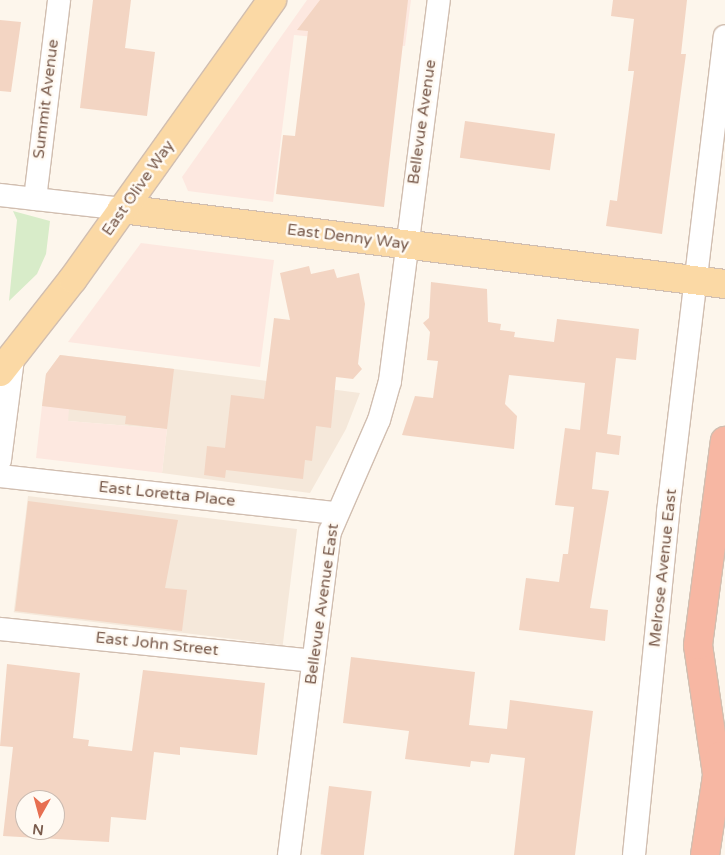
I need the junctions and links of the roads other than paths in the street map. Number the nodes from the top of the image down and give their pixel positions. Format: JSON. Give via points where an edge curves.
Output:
{"nodes":[{"id":1,"x":59,"y":0,"type":"edge"},
{"id":2,"x":272,"y":0,"type":"edge"},
{"id":3,"x":439,"y":0,"type":"edge"},
{"id":4,"x":725,"y":36,"type":"edge"},
{"id":5,"x":0,"y":195,"type":"edge"},
{"id":6,"x":35,"y":199,"type":"junction"},
{"id":7,"x":122,"y":209,"type":"junction"},
{"id":8,"x":405,"y":244,"type":"junction"},
{"id":9,"x":696,"y":281,"type":"junction"},
{"id":10,"x":725,"y":284,"type":"edge"},
{"id":11,"x":6,"y":365,"type":"edge"},
{"id":12,"x":725,"y":441,"type":"edge"},
{"id":13,"x":0,"y":460,"type":"edge"},
{"id":14,"x":0,"y":476,"type":"edge"},
{"id":15,"x":334,"y":513,"type":"junction"},
{"id":16,"x":0,"y":629,"type":"edge"},
{"id":17,"x":313,"y":661,"type":"junction"},
{"id":18,"x":725,"y":728,"type":"edge"},
{"id":19,"x":718,"y":774,"type":"junction"},
{"id":20,"x":289,"y":855,"type":"edge"},
{"id":21,"x":634,"y":855,"type":"edge"},
{"id":22,"x":705,"y":855,"type":"edge"}],
"edges":[{"from":1,"to":6,"type":"street","name":"Summit Avenue"},
{"from":2,"to":7,"type":"main road","name":"East Olive Way"},
{"from":3,"to":8,"type":"street","name":"Bellevue Avenue"},
{"from":4,"to":9,"type":"street","name":"Melrose Avenue East"},
{"from":5,"to":6,"type":"street","name":"East Denny Way"},
{"from":6,"to":7,"type":"street","name":"East Denny Way"},
{"from":7,"to":8,"type":"main road","name":"East Denny Way"},
{"from":7,"to":11,"type":"main road","name":"East Olive Way"},
{"from":8,"to":9,"type":"main road","name":"East Denny Way"},
{"from":8,"to":15,"type":"street","name":"Bellevue Avenue East","via":[[388,387],[369,443]]},
{"from":9,"to":10,"type":"main road","name":"East Denny Way"},
{"from":9,"to":21,"type":"street","name":"Melrose Avenue East"},
{"from":11,"to":13,"type":"street"},
{"from":12,"to":19,"type":"highway","via":[[698,645]]},
{"from":14,"to":15,"type":"street","name":"East Loretta Place"},
{"from":15,"to":17,"type":"street","name":"Bellevue Avenue East"},
{"from":16,"to":17,"type":"street","name":"East John Street"},
{"from":17,"to":20,"type":"street","name":"Bellevue Avenue East"},
{"from":18,"to":19,"type":"highway"},
{"from":19,"to":22,"type":"highway"}]}
